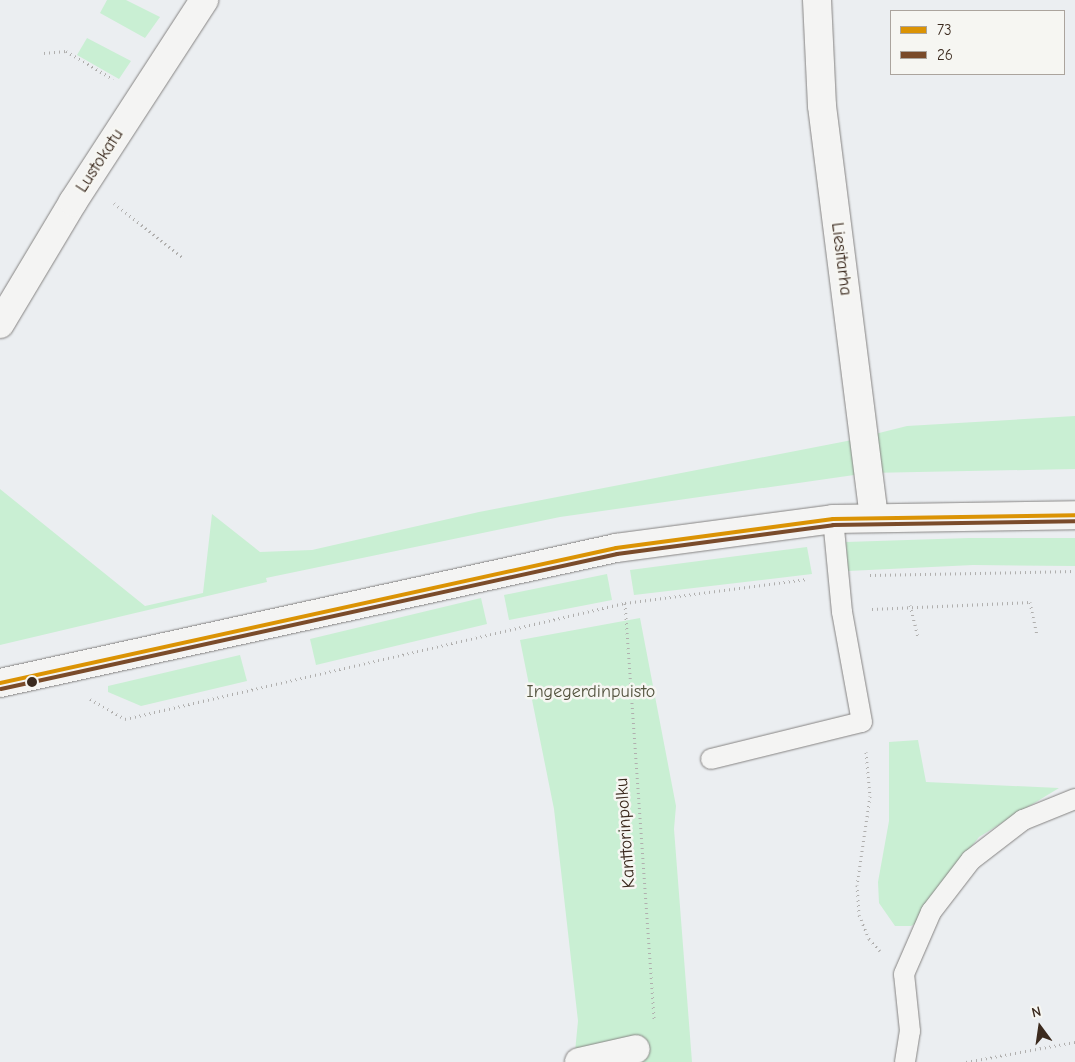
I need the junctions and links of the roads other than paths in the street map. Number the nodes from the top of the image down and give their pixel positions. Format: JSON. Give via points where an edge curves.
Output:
{"nodes":[{"id":1,"x":204,"y":0,"type":"edge"},
{"id":2,"x":817,"y":0,"type":"edge"},
{"id":3,"x":0,"y":324,"type":"edge"},
{"id":4,"x":1075,"y":515,"type":"edge"},
{"id":5,"x":874,"y":517,"type":"junction"},
{"id":6,"x":833,"y":518,"type":"junction"},
{"id":7,"x":0,"y":684,"type":"edge"},
{"id":8,"x":711,"y":759,"type":"dead end"},
{"id":9,"x":1075,"y":799,"type":"edge"},
{"id":10,"x":636,"y":1049,"type":"dead end"},
{"id":11,"x":579,"y":1062,"type":"edge"},
{"id":12,"x":905,"y":1062,"type":"edge"}],
"edges":[{"from":1,"to":3,"type":"street","name":"Lustokatu","via":[[73,202]]},
{"from":2,"to":5,"type":"street","name":"Liesitarha","via":[[822,106]]},
{"from":4,"to":5,"type":"street"},
{"from":5,"to":6,"type":"street"},
{"from":6,"to":7,"type":"street","via":[[616,548]]},
{"from":6,"to":8,"type":"lane","via":[[842,612],[862,722]]},
{"from":9,"to":12,"type":"lane","via":[[1023,820],[971,860],[931,912],[904,974],[910,1031]]},
{"from":10,"to":11,"type":"street"}]}
